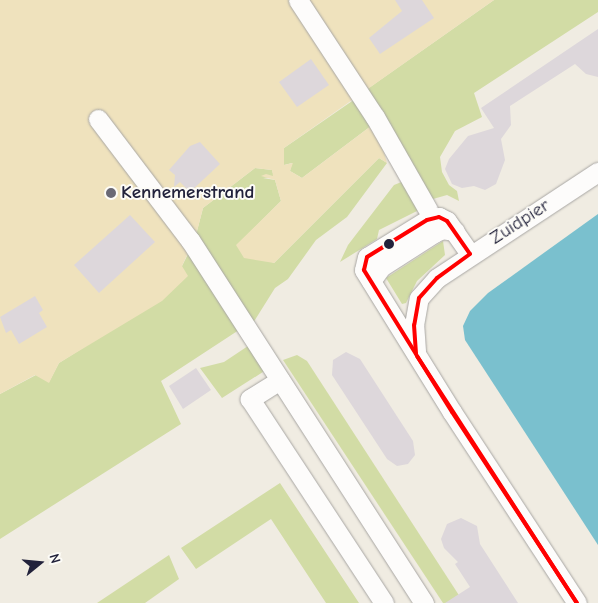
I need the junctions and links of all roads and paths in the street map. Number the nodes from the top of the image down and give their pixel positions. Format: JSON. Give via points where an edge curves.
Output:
{"nodes":[{"id":1,"x":298,"y":0,"type":"edge"},
{"id":2,"x":98,"y":119,"type":"dead end"},
{"id":3,"x":598,"y":172,"type":"edge"},
{"id":4,"x":428,"y":210,"type":"dead end"},
{"id":5,"x":470,"y":254,"type":"junction"},
{"id":6,"x":416,"y":354,"type":"junction"},
{"id":7,"x":280,"y":380,"type":"junction"},
{"id":8,"x":384,"y":603,"type":"edge"},
{"id":9,"x":424,"y":603,"type":"edge"},
{"id":10,"x":577,"y":603,"type":"edge"}],
"edges":[{"from":1,"to":4,"type":"street","via":[[375,117]]},
{"from":2,"to":7,"type":"street","via":[[190,240]]},
{"from":3,"to":5,"type":"street","name":"Zuidpier"},
{"from":5,"to":6,"type":"street","name":"Zuidpier","via":[[437,278],[419,298],[414,325]]},
{"from":5,"to":6,"type":"street","via":[[447,221],[438,218],[427,220],[367,257],[364,270]]},
{"from":6,"to":10,"type":"street"},
{"from":7,"to":8,"type":"street","via":[[250,399]]},
{"from":7,"to":9,"type":"street"}]}
